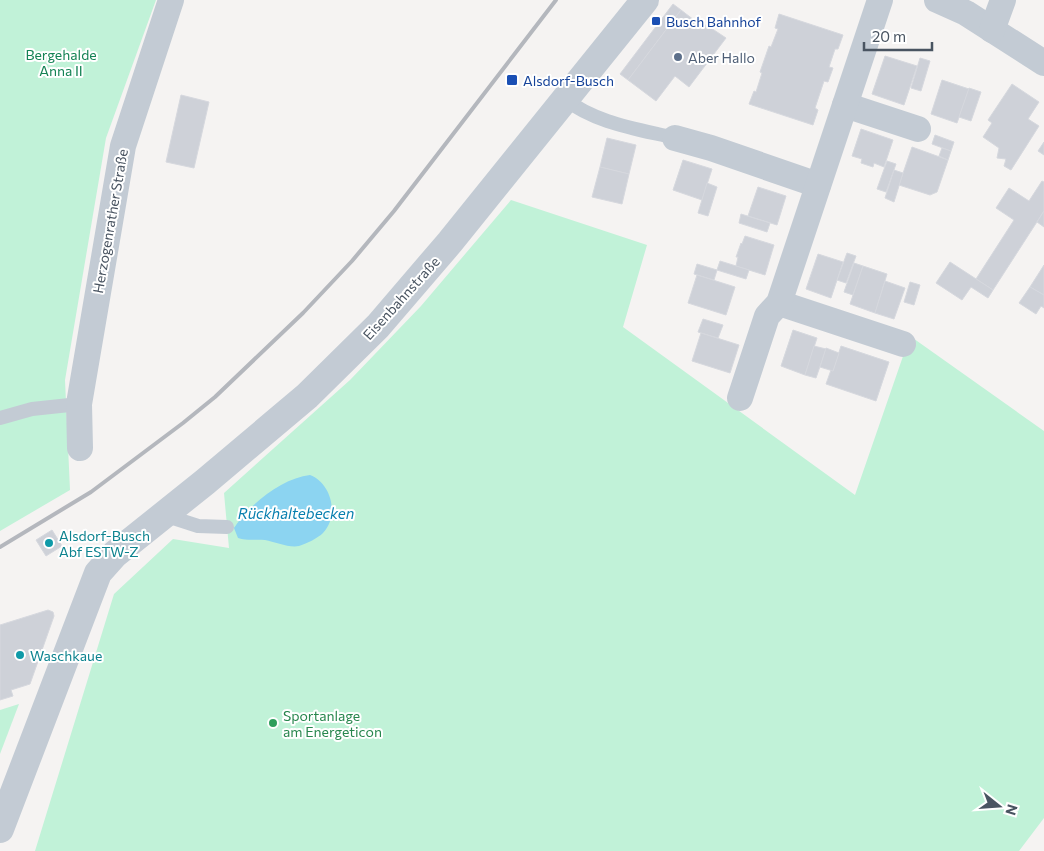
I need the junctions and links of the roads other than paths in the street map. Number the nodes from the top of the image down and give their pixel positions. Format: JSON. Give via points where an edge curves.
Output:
{"nodes":[{"id":1,"x":171,"y":0,"type":"edge"},
{"id":2,"x":645,"y":0,"type":"edge"},
{"id":3,"x":880,"y":0,"type":"edge"},
{"id":4,"x":937,"y":0,"type":"edge"},
{"id":5,"x":1003,"y":0,"type":"edge"},
{"id":6,"x":992,"y":30,"type":"junction"},
{"id":7,"x":1044,"y":63,"type":"edge"},
{"id":8,"x":565,"y":99,"type":"junction"},
{"id":9,"x":845,"y":105,"type":"junction"},
{"id":10,"x":918,"y":129,"type":"dead end"},
{"id":11,"x":675,"y":138,"type":"joint"},
{"id":12,"x":818,"y":185,"type":"junction"},
{"id":13,"x":779,"y":303,"type":"junction"},
{"id":14,"x":903,"y":344,"type":"dead end"},
{"id":15,"x":740,"y":398,"type":"dead end"},
{"id":16,"x":79,"y":404,"type":"junction"},
{"id":17,"x":0,"y":418,"type":"edge"},
{"id":18,"x":80,"y":448,"type":"dead end"},
{"id":19,"x":164,"y":515,"type":"junction"},
{"id":20,"x":227,"y":527,"type":"dead end"},
{"id":21,"x":0,"y":829,"type":"edge"}],
"edges":[{"from":1,"to":16,"type":"street","name":"Herzogenrather Straße","via":[[123,146]]},
{"from":2,"to":8,"type":"street","name":"Eisenbahnstraße"},
{"from":3,"to":9,"type":"street"},
{"from":4,"to":6,"type":"street"},
{"from":5,"to":6,"type":"street"},
{"from":6,"to":7,"type":"street"},
{"from":8,"to":11,"type":"lane","via":[[576,108],[618,124]]},
{"from":8,"to":19,"type":"street","name":"Eisenbahnstraße","via":[[378,326],[307,396]]},
{"from":9,"to":10,"type":"street"},
{"from":9,"to":12,"type":"street"},
{"from":11,"to":12,"type":"street"},
{"from":12,"to":13,"type":"street"},
{"from":13,"to":14,"type":"street"},
{"from":13,"to":15,"type":"street","via":[[767,316]]},
{"from":16,"to":17,"type":"lane","via":[[32,409]]},
{"from":16,"to":18,"type":"street","name":"Herzogenrather Straße"},
{"from":19,"to":20,"type":"lane","via":[[198,526]]},
{"from":19,"to":21,"type":"street","name":"Eisenbahnstraße","via":[[115,554],[98,572]]}]}
